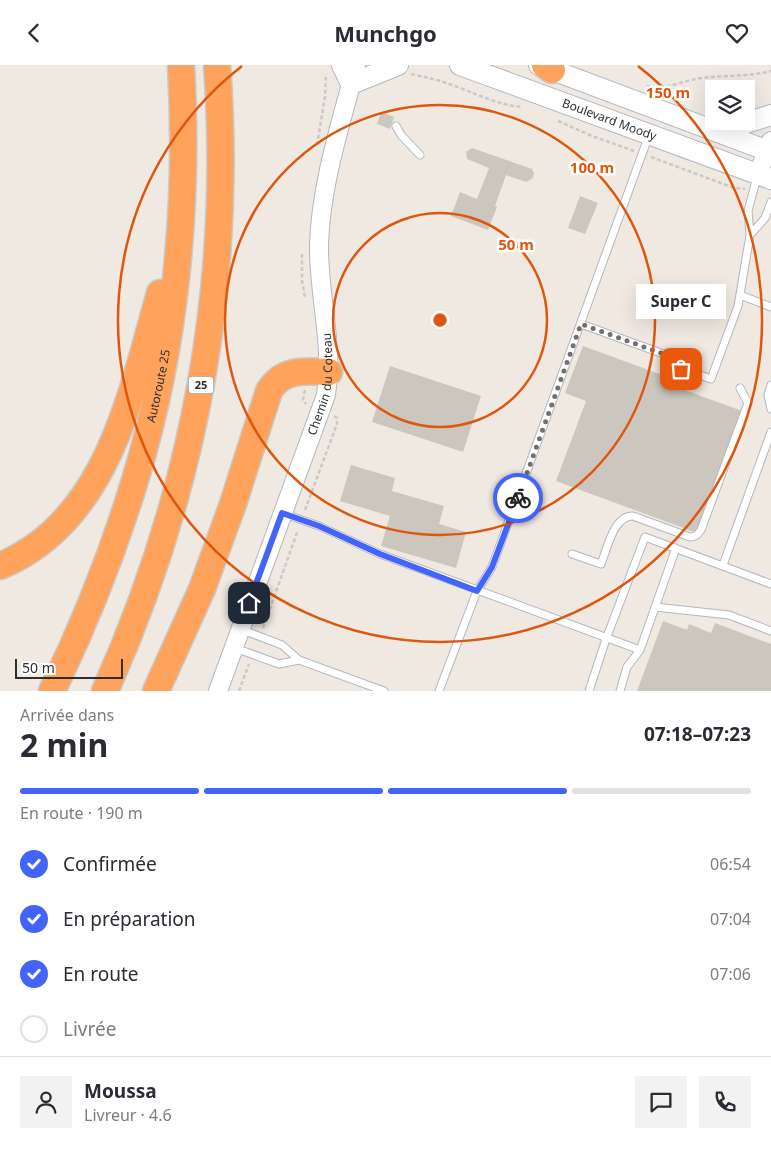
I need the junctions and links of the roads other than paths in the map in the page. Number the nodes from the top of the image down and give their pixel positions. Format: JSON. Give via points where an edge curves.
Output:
{"nodes":[{"id":1,"x":181,"y":65,"type":"edge"},
{"id":2,"x":217,"y":65,"type":"edge"},
{"id":3,"x":342,"y":65,"type":"edge"},
{"id":4,"x":460,"y":65,"type":"edge"},
{"id":5,"x":545,"y":67,"type":"edge"},
{"id":6,"x":401,"y":69,"type":"edge"},
{"id":7,"x":353,"y":74,"type":"edge"},
{"id":8,"x":771,"y":115,"type":"edge"},
{"id":9,"x":396,"y":126,"type":"dead end"},
{"id":10,"x":718,"y":132,"type":"junction"},
{"id":11,"x":649,"y":135,"type":"junction"},
{"id":12,"x":770,"y":148,"type":"edge"},
{"id":13,"x":420,"y":155,"type":"dead end"},
{"id":14,"x":765,"y":176,"type":"edge"},
{"id":15,"x":771,"y":202,"type":"edge"},
{"id":16,"x":180,"y":223,"type":"junction"},
{"id":17,"x":750,"y":235,"type":"junction"},
{"id":18,"x":740,"y":295,"type":"junction"},
{"id":19,"x":771,"y":307,"type":"edge"},
{"id":20,"x":581,"y":324,"type":"junction"},
{"id":21,"x":329,"y":372,"type":"junction"},
{"id":22,"x":771,"y":385,"type":"edge"},
{"id":23,"x":740,"y":389,"type":"dead end"},
{"id":24,"x":771,"y":409,"type":"edge"},
{"id":25,"x":771,"y":432,"type":"edge"},
{"id":26,"x":282,"y":513,"type":"junction"},
{"id":27,"x":676,"y":548,"type":"junction"},
{"id":28,"x":572,"y":553,"type":"dead end"},
{"id":29,"x":722,"y":565,"type":"junction"},
{"id":30,"x":0,"y":566,"type":"edge"},
{"id":31,"x":771,"y":584,"type":"edge"},
{"id":32,"x":477,"y":591,"type":"junction"},
{"id":33,"x":656,"y":607,"type":"junction"},
{"id":34,"x":240,"y":629,"type":"junction"},
{"id":35,"x":771,"y":631,"type":"edge"},
{"id":36,"x":606,"y":639,"type":"junction"},
{"id":37,"x":233,"y":647,"type":"junction"},
{"id":38,"x":640,"y":650,"type":"junction"},
{"id":39,"x":299,"y":660,"type":"junction"},
{"id":40,"x":52,"y":691,"type":"edge"},
{"id":41,"x":105,"y":691,"type":"edge"},
{"id":42,"x":156,"y":691,"type":"edge"},
{"id":43,"x":218,"y":691,"type":"edge"},
{"id":44,"x":384,"y":691,"type":"edge"},
{"id":45,"x":438,"y":691,"type":"edge"},
{"id":46,"x":589,"y":691,"type":"edge"},
{"id":47,"x":620,"y":691,"type":"edge"}],
"edges":[{"from":1,"to":16,"type":"highway","name":"Autoroute 25"},
{"from":2,"to":41,"type":"highway","number":"25","via":[[221,139],[219,221],[214,296],[202,379],[192,433],[166,528]]},
{"from":3,"to":7,"type":"main road"},
{"from":4,"to":11,"type":"main road","name":"Boulevard Moody"},
{"from":5,"to":10,"type":"main road"},
{"from":6,"to":7,"type":"main road"},
{"from":7,"to":21,"type":"street","name":"Chemin du Coteau","via":[[326,183],[320,223],[320,268]]},
{"from":8,"to":10,"type":"main road"},
{"from":9,"to":13,"type":"lane"},
{"from":10,"to":12,"type":"main road"},
{"from":11,"to":14,"type":"main road","name":"Boulevard Moody"},
{"from":11,"to":20,"type":"lane"},
{"from":12,"to":14,"type":"street"},
{"from":14,"to":17,"type":"lane","via":[[748,211]]},
{"from":15,"to":17,"type":"lane","via":[[765,218]]},
{"from":16,"to":30,"type":"highway","via":[[126,411],[99,473],[80,503],[56,530],[31,550]]},
{"from":16,"to":40,"type":"highway","name":"Autoroute 25","via":[[167,337],[138,471],[103,575]]},
{"from":17,"to":18,"type":"lane"},
{"from":18,"to":19,"type":"lane"},
{"from":18,"to":20,"type":"lane","via":[[711,379],[681,369],[669,356]]},
{"from":20,"to":32,"type":"lane","via":[[492,567]]},
{"from":21,"to":26,"type":"street","name":"Chemin du Coteau","via":[[323,404]]},
{"from":21,"to":42,"type":"highway","via":[[292,373],[277,381],[269,391],[205,580]]},
{"from":22,"to":24,"type":"lane","via":[[768,395]]},
{"from":23,"to":28,"type":"lane","via":[[748,403],[698,535],[690,537],[628,516],[618,523],[601,564]]},
{"from":25,"to":29,"type":"lane"},
{"from":26,"to":32,"type":"lane"},
{"from":26,"to":34,"type":"street","name":"Chemin du Coteau"},
{"from":27,"to":29,"type":"lane"},
{"from":27,"to":33,"type":"lane"},
{"from":27,"to":36,"type":"lane","via":[[645,537]]},
{"from":29,"to":31,"type":"lane"},
{"from":32,"to":36,"type":"lane"},
{"from":32,"to":45,"type":"lane"},
{"from":33,"to":35,"type":"lane","via":[[729,615]]},
{"from":33,"to":38,"type":"lane"},
{"from":34,"to":37,"type":"street","name":"Chemin du Coteau"},
{"from":34,"to":39,"type":"lane","via":[[282,645]]},
{"from":36,"to":38,"type":"lane"},
{"from":36,"to":46,"type":"lane"},
{"from":37,"to":39,"type":"lane","via":[[279,664]]},
{"from":37,"to":43,"type":"street","name":"Chemin du Coteau"},
{"from":38,"to":47,"type":"lane","via":[[627,667]]},
{"from":39,"to":44,"type":"lane"}]}
